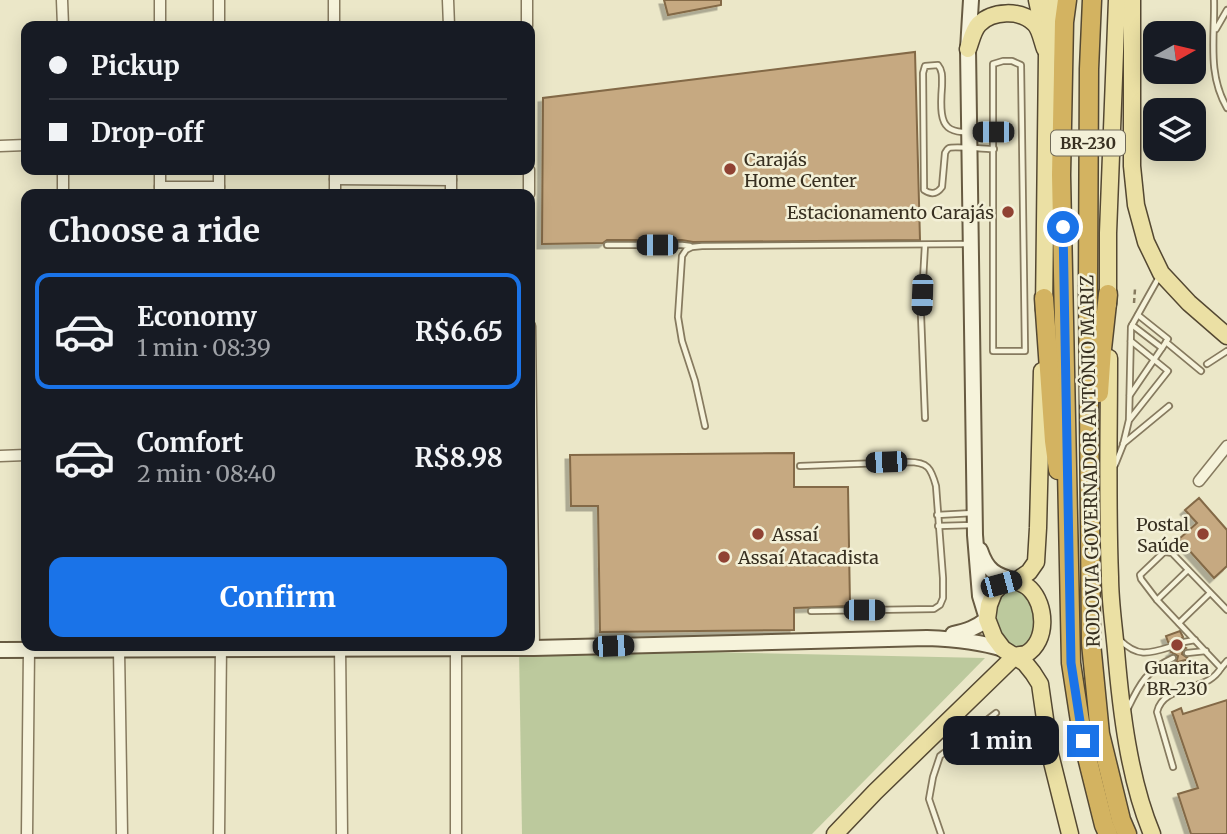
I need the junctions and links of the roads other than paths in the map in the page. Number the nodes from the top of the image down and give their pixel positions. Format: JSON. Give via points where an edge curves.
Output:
{"nodes":[{"id":1,"x":62,"y":0,"type":"edge"},
{"id":2,"x":160,"y":0,"type":"edge"},
{"id":3,"x":219,"y":0,"type":"edge"},
{"id":4,"x":334,"y":0,"type":"edge"},
{"id":5,"x":448,"y":0,"type":"edge"},
{"id":6,"x":527,"y":0,"type":"edge"},
{"id":7,"x":973,"y":0,"type":"edge"},
{"id":8,"x":1037,"y":0,"type":"edge"},
{"id":9,"x":1051,"y":0,"type":"edge"},
{"id":10,"x":1067,"y":0,"type":"edge"},
{"id":11,"x":1092,"y":0,"type":"edge"},
{"id":12,"x":1117,"y":0,"type":"edge"},
{"id":13,"x":1132,"y":0,"type":"edge"},
{"id":14,"x":1214,"y":0,"type":"edge"},
{"id":15,"x":1227,"y":10,"type":"edge"},
{"id":16,"x":63,"y":21,"type":"edge"},
{"id":17,"x":160,"y":21,"type":"edge"},
{"id":18,"x":219,"y":21,"type":"edge"},
{"id":19,"x":334,"y":21,"type":"edge"},
{"id":20,"x":449,"y":21,"type":"edge"},
{"id":21,"x":527,"y":21,"type":"edge"},
{"id":22,"x":1214,"y":33,"type":"junction"},
{"id":23,"x":968,"y":50,"type":"junction"},
{"id":24,"x":1047,"y":54,"type":"junction"},
{"id":25,"x":1227,"y":107,"type":"edge"},
{"id":26,"x":969,"y":132,"type":"junction"},
{"id":27,"x":993,"y":132,"type":"junction"},
{"id":28,"x":21,"y":145,"type":"edge"},
{"id":29,"x":0,"y":146,"type":"edge"},
{"id":30,"x":970,"y":149,"type":"junction"},
{"id":31,"x":994,"y":149,"type":"junction"},
{"id":32,"x":971,"y":244,"type":"junction"},
{"id":33,"x":925,"y":245,"type":"junction"},
{"id":34,"x":607,"y":246,"type":"dead end"},
{"id":35,"x":692,"y":247,"type":"junction"},
{"id":36,"x":1161,"y":273,"type":"junction"},
{"id":37,"x":1108,"y":294,"type":"junction"},
{"id":38,"x":1044,"y":299,"type":"junction"},
{"id":39,"x":1138,"y":314,"type":"junction"},
{"id":40,"x":1132,"y":325,"type":"junction"},
{"id":41,"x":1227,"y":336,"type":"edge"},
{"id":42,"x":1131,"y":341,"type":"junction"},
{"id":43,"x":1166,"y":342,"type":"junction"},
{"id":44,"x":1162,"y":348,"type":"junction"},
{"id":45,"x":1227,"y":351,"type":"edge"},
{"id":46,"x":1154,"y":360,"type":"junction"},
{"id":47,"x":1207,"y":365,"type":"dead end"},
{"id":48,"x":1201,"y":371,"type":"dead end"},
{"id":49,"x":1130,"y":396,"type":"junction"},
{"id":50,"x":1169,"y":406,"type":"dead end"},
{"id":51,"x":925,"y":418,"type":"dead end"},
{"id":52,"x":1129,"y":420,"type":"junction"},
{"id":53,"x":705,"y":426,"type":"dead end"},
{"id":54,"x":1123,"y":445,"type":"junction"},
{"id":55,"x":1227,"y":446,"type":"edge"},
{"id":56,"x":21,"y":455,"type":"edge"},
{"id":57,"x":0,"y":456,"type":"edge"},
{"id":58,"x":800,"y":466,"type":"dead end"},
{"id":59,"x":1110,"y":479,"type":"junction"},
{"id":60,"x":1199,"y":481,"type":"dead end"},
{"id":61,"x":937,"y":515,"type":"junction"},
{"id":62,"x":1090,"y":522,"type":"junction"},
{"id":63,"x":975,"y":524,"type":"junction"},
{"id":64,"x":938,"y":526,"type":"junction"},
{"id":65,"x":1068,"y":539,"type":"junction"},
{"id":66,"x":1188,"y":570,"type":"junction"},
{"id":67,"x":1016,"y":580,"type":"junction"},
{"id":68,"x":1210,"y":593,"type":"junction"},
{"id":69,"x":1157,"y":600,"type":"junction"},
{"id":70,"x":1227,"y":610,"type":"edge"},
{"id":71,"x":811,"y":611,"type":"dead end"},
{"id":72,"x":987,"y":619,"type":"junction"},
{"id":73,"x":1179,"y":623,"type":"junction"},
{"id":74,"x":1115,"y":635,"type":"junction"},
{"id":75,"x":927,"y":638,"type":"junction"},
{"id":76,"x":1195,"y":640,"type":"junction"},
{"id":77,"x":1184,"y":642,"type":"dead end"},
{"id":78,"x":1170,"y":647,"type":"dead end"},
{"id":79,"x":535,"y":648,"type":"edge"},
{"id":80,"x":0,"y":650,"type":"edge"},
{"id":81,"x":21,"y":650,"type":"edge"},
{"id":82,"x":29,"y":651,"type":"edge"},
{"id":83,"x":119,"y":651,"type":"edge"},
{"id":84,"x":221,"y":651,"type":"edge"},
{"id":85,"x":340,"y":651,"type":"edge"},
{"id":86,"x":456,"y":651,"type":"edge"},
{"id":87,"x":1158,"y":651,"type":"junction"},
{"id":88,"x":1206,"y":651,"type":"junction"},
{"id":89,"x":1009,"y":653,"type":"junction"},
{"id":90,"x":1187,"y":653,"type":"dead end"},
{"id":91,"x":1173,"y":658,"type":"dead end"},
{"id":92,"x":1227,"y":661,"type":"edge"},
{"id":93,"x":1162,"y":663,"type":"junction"},
{"id":94,"x":1222,"y":668,"type":"junction"},
{"id":95,"x":996,"y":713,"type":"dead end"},
{"id":96,"x":1123,"y":718,"type":"junction"},
{"id":97,"x":1173,"y":767,"type":"dead end"},
{"id":98,"x":27,"y":834,"type":"edge"},
{"id":99,"x":121,"y":834,"type":"edge"},
{"id":100,"x":219,"y":834,"type":"edge"},
{"id":101,"x":342,"y":834,"type":"edge"},
{"id":102,"x":456,"y":834,"type":"edge"},
{"id":103,"x":835,"y":834,"type":"edge"},
{"id":104,"x":941,"y":834,"type":"edge"},
{"id":105,"x":1070,"y":834,"type":"edge"},
{"id":106,"x":1108,"y":834,"type":"edge"},
{"id":107,"x":1127,"y":834,"type":"edge"},
{"id":108,"x":1152,"y":834,"type":"edge"}],
"edges":[{"from":1,"to":16,"type":"street"},
{"from":2,"to":17,"type":"street"},
{"from":3,"to":18,"type":"street"},
{"from":4,"to":19,"type":"street"},
{"from":5,"to":20,"type":"street"},
{"from":6,"to":21,"type":"street"},
{"from":7,"to":23,"type":"street"},
{"from":8,"to":24,"type":"main road"},
{"from":9,"to":24,"type":"main road"},
{"from":10,"to":65,"type":"highway","name":"RODOVIA GOVERNADOR ANTÔNIO MARIZ","number":"BR-230","via":[[1061,176]]},
{"from":11,"to":62,"type":"highway","name":"RODOVIA GOVERNADOR ANTÔNIO MARIZ","number":"BR-230"},
{"from":12,"to":37,"type":"main road","number":"BR-230"},
{"from":13,"to":36,"type":"main road","via":[[1136,205]]},
{"from":14,"to":22,"type":"lane"},
{"from":15,"to":22,"type":"lane"},
{"from":22,"to":25,"type":"lane","via":[[1214,72]]},
{"from":23,"to":24,"type":"main road","via":[[976,26],[1002,13],[1020,15],[1035,24]]},
{"from":23,"to":26,"type":"street"},
{"from":24,"to":38,"type":"main road","number":"BR-230"},
{"from":26,"to":27,"type":"lane"},
{"from":26,"to":30,"type":"street"},
{"from":26,"to":30,"type":"lane","via":[[944,124],[941,68],[925,66],[924,190],[933,194],[942,187],[948,149]]},
{"from":27,"to":31,"type":"lane"},
{"from":27,"to":31,"type":"lane","via":[[993,64],[1012,61],[1021,65],[1026,351],[993,351]]},
{"from":28,"to":29,"type":"street"},
{"from":30,"to":31,"type":"lane"},
{"from":30,"to":32,"type":"street"},
{"from":32,"to":33,"type":"lane"},
{"from":32,"to":63,"type":"street"},
{"from":33,"to":35,"type":"lane"},
{"from":33,"to":51,"type":"lane","via":[[921,315]]},
{"from":34,"to":35,"type":"lane"},
{"from":35,"to":53,"type":"lane","via":[[682,256],[678,317]]},
{"from":36,"to":39,"type":"lane"},
{"from":36,"to":41,"type":"main road"},
{"from":37,"to":59,"type":"main road"},
{"from":37,"to":62,"type":"highway"},
{"from":38,"to":65,"type":"highway","via":[[1054,441]]},
{"from":38,"to":67,"type":"main road","via":[[1036,562]]},
{"from":39,"to":40,"type":"lane"},
{"from":39,"to":43,"type":"lane","via":[[1168,339]]},
{"from":40,"to":42,"type":"lane"},
{"from":40,"to":44,"type":"lane"},
{"from":42,"to":46,"type":"lane"},
{"from":42,"to":49,"type":"lane"},
{"from":43,"to":44,"type":"lane"},
{"from":43,"to":48,"type":"lane"},
{"from":44,"to":46,"type":"lane"},
{"from":45,"to":47,"type":"lane"},
{"from":46,"to":49,"type":"lane"},
{"from":46,"to":52,"type":"lane","via":[[1168,371]]},
{"from":49,"to":52,"type":"lane"},
{"from":50,"to":54,"type":"lane"},
{"from":52,"to":54,"type":"lane"},
{"from":54,"to":59,"type":"lane"},
{"from":55,"to":60,"type":"street"},
{"from":56,"to":57,"type":"street"},
{"from":58,"to":61,"type":"lane","via":[[919,462],[933,474]]},
{"from":59,"to":74,"type":"main road"},
{"from":61,"to":63,"type":"lane"},
{"from":61,"to":64,"type":"lane"},
{"from":62,"to":107,"type":"highway","name":"RODOVIA GOVERNADOR ANTÔNIO MARIZ","number":"BR-230","via":[[1092,663],[1100,734]]},
{"from":63,"to":64,"type":"lane"},
{"from":63,"to":67,"type":"street","via":[[986,565],[1001,577]]},
{"from":63,"to":72,"type":"street","via":[[980,596]]},
{"from":64,"to":71,"type":"lane","via":[[943,578],[940,605],[933,609]]},
{"from":65,"to":106,"type":"highway","name":"RODOVIA GOVERNADOR ANTÔNIO MARIZ","number":"BR-230","via":[[1071,663],[1083,741]]},
{"from":66,"to":68,"type":"lane"},
{"from":66,"to":69,"type":"lane"},
{"from":66,"to":69,"type":"lane","via":[[1166,552],[1143,571],[1141,579]]},
{"from":67,"to":72,"type":"main road","via":[[1001,584],[994,592]]},
{"from":67,"to":89,"type":"main road","via":[[1038,600],[1043,629],[1026,653]]},
{"from":68,"to":70,"type":"lane"},
{"from":68,"to":73,"type":"lane"},
{"from":69,"to":73,"type":"lane"},
{"from":72,"to":75,"type":"street","via":[[969,631]]},
{"from":72,"to":89,"type":"main road","via":[[993,637]]},
{"from":73,"to":76,"type":"lane"},
{"from":74,"to":87,"type":"lane","via":[[1129,649]]},
{"from":74,"to":96,"type":"main road"},
{"from":75,"to":79,"type":"street"},
{"from":75,"to":89,"type":"street","via":[[986,643]]},
{"from":76,"to":77,"type":"lane"},
{"from":76,"to":88,"type":"lane"},
{"from":78,"to":87,"type":"lane"},
{"from":80,"to":81,"type":"street"},
{"from":82,"to":98,"type":"street"},
{"from":83,"to":99,"type":"street"},
{"from":84,"to":100,"type":"street"},
{"from":85,"to":101,"type":"street"},
{"from":86,"to":102,"type":"street"},
{"from":87,"to":93,"type":"lane"},
{"from":88,"to":90,"type":"lane"},
{"from":88,"to":94,"type":"lane"},
{"from":89,"to":103,"type":"main road"},
{"from":89,"to":105,"type":"main road","via":[[1025,663],[1040,684],[1049,754]]},
{"from":91,"to":93,"type":"lane"},
{"from":92,"to":94,"type":"lane"},
{"from":93,"to":96,"type":"lane","via":[[1141,682]]},
{"from":94,"to":97,"type":"lane","via":[[1208,681],[1164,698],[1158,706]]},
{"from":95,"to":104,"type":"lane","via":[[940,757],[929,799]]},
{"from":96,"to":108,"type":"main road"}]}
